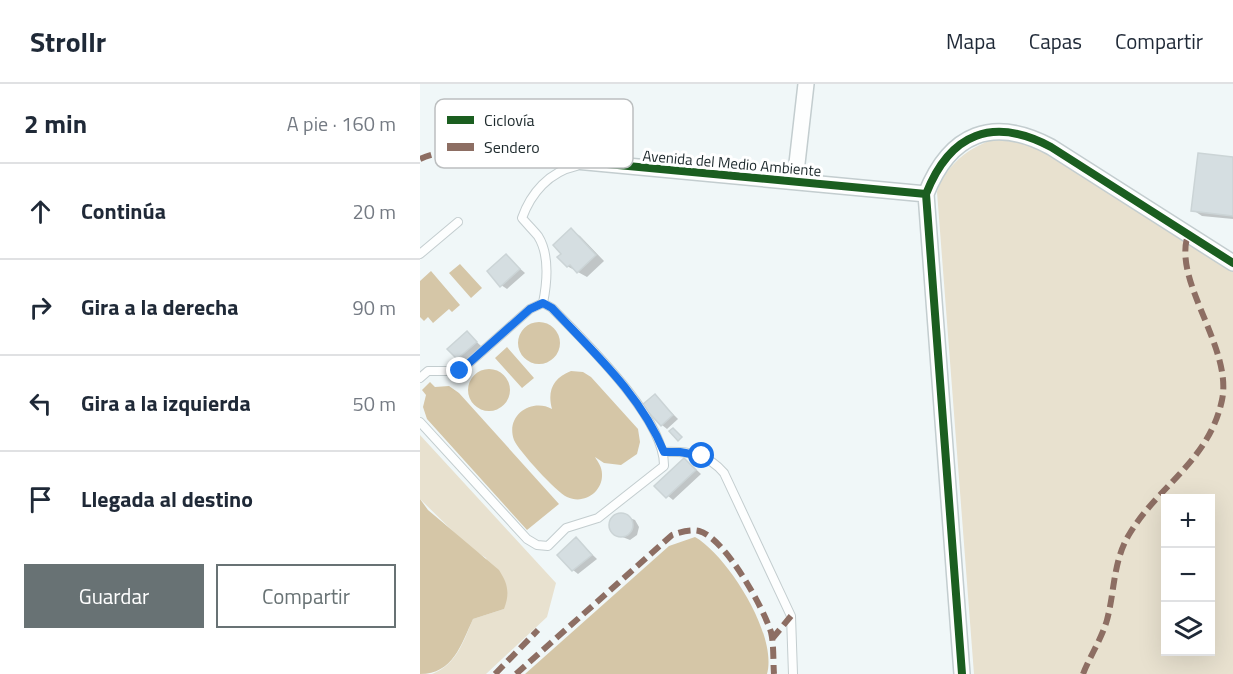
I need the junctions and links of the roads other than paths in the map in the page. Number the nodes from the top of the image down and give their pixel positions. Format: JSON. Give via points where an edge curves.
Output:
{"nodes":[{"id":1,"x":806,"y":84,"type":"edge"},
{"id":2,"x":564,"y":168,"type":"edge"},
{"id":3,"x":633,"y":168,"type":"edge"},
{"id":4,"x":795,"y":181,"type":"junction"},
{"id":5,"x":926,"y":194,"type":"junction"},
{"id":6,"x":458,"y":222,"type":"dead end"},
{"id":7,"x":420,"y":254,"type":"edge"},
{"id":8,"x":1233,"y":263,"type":"edge"},
{"id":9,"x":543,"y":303,"type":"junction"},
{"id":10,"x":420,"y":378,"type":"edge"},
{"id":11,"x":420,"y":422,"type":"edge"},
{"id":12,"x":664,"y":452,"type":"junction"},
{"id":13,"x":793,"y":674,"type":"edge"},
{"id":14,"x":962,"y":674,"type":"edge"}],
"edges":[{"from":1,"to":4,"type":"street"},
{"from":2,"to":9,"type":"lane","via":[[538,187],[522,218],[538,236],[545,257]]},
{"from":3,"to":4,"type":"street","name":"Avenida del Medio Ambiente"},
{"from":4,"to":5,"type":"street","name":"Avenida del Medio Ambiente"},
{"from":5,"to":8,"type":"street","via":[[935,170],[964,142],[998,129],[1009,130],[1051,147]]},
{"from":5,"to":14,"type":"street"},
{"from":6,"to":7,"type":"lane"},
{"from":9,"to":10,"type":"lane","via":[[530,309],[460,371],[428,371]]},
{"from":9,"to":12,"type":"lane","via":[[620,380]]},
{"from":11,"to":12,"type":"lane","via":[[527,539],[537,545],[548,546],[566,528],[597,518],[664,466]]},
{"from":12,"to":13,"type":"lane","via":[[702,456],[724,473],[791,616]]}]}
